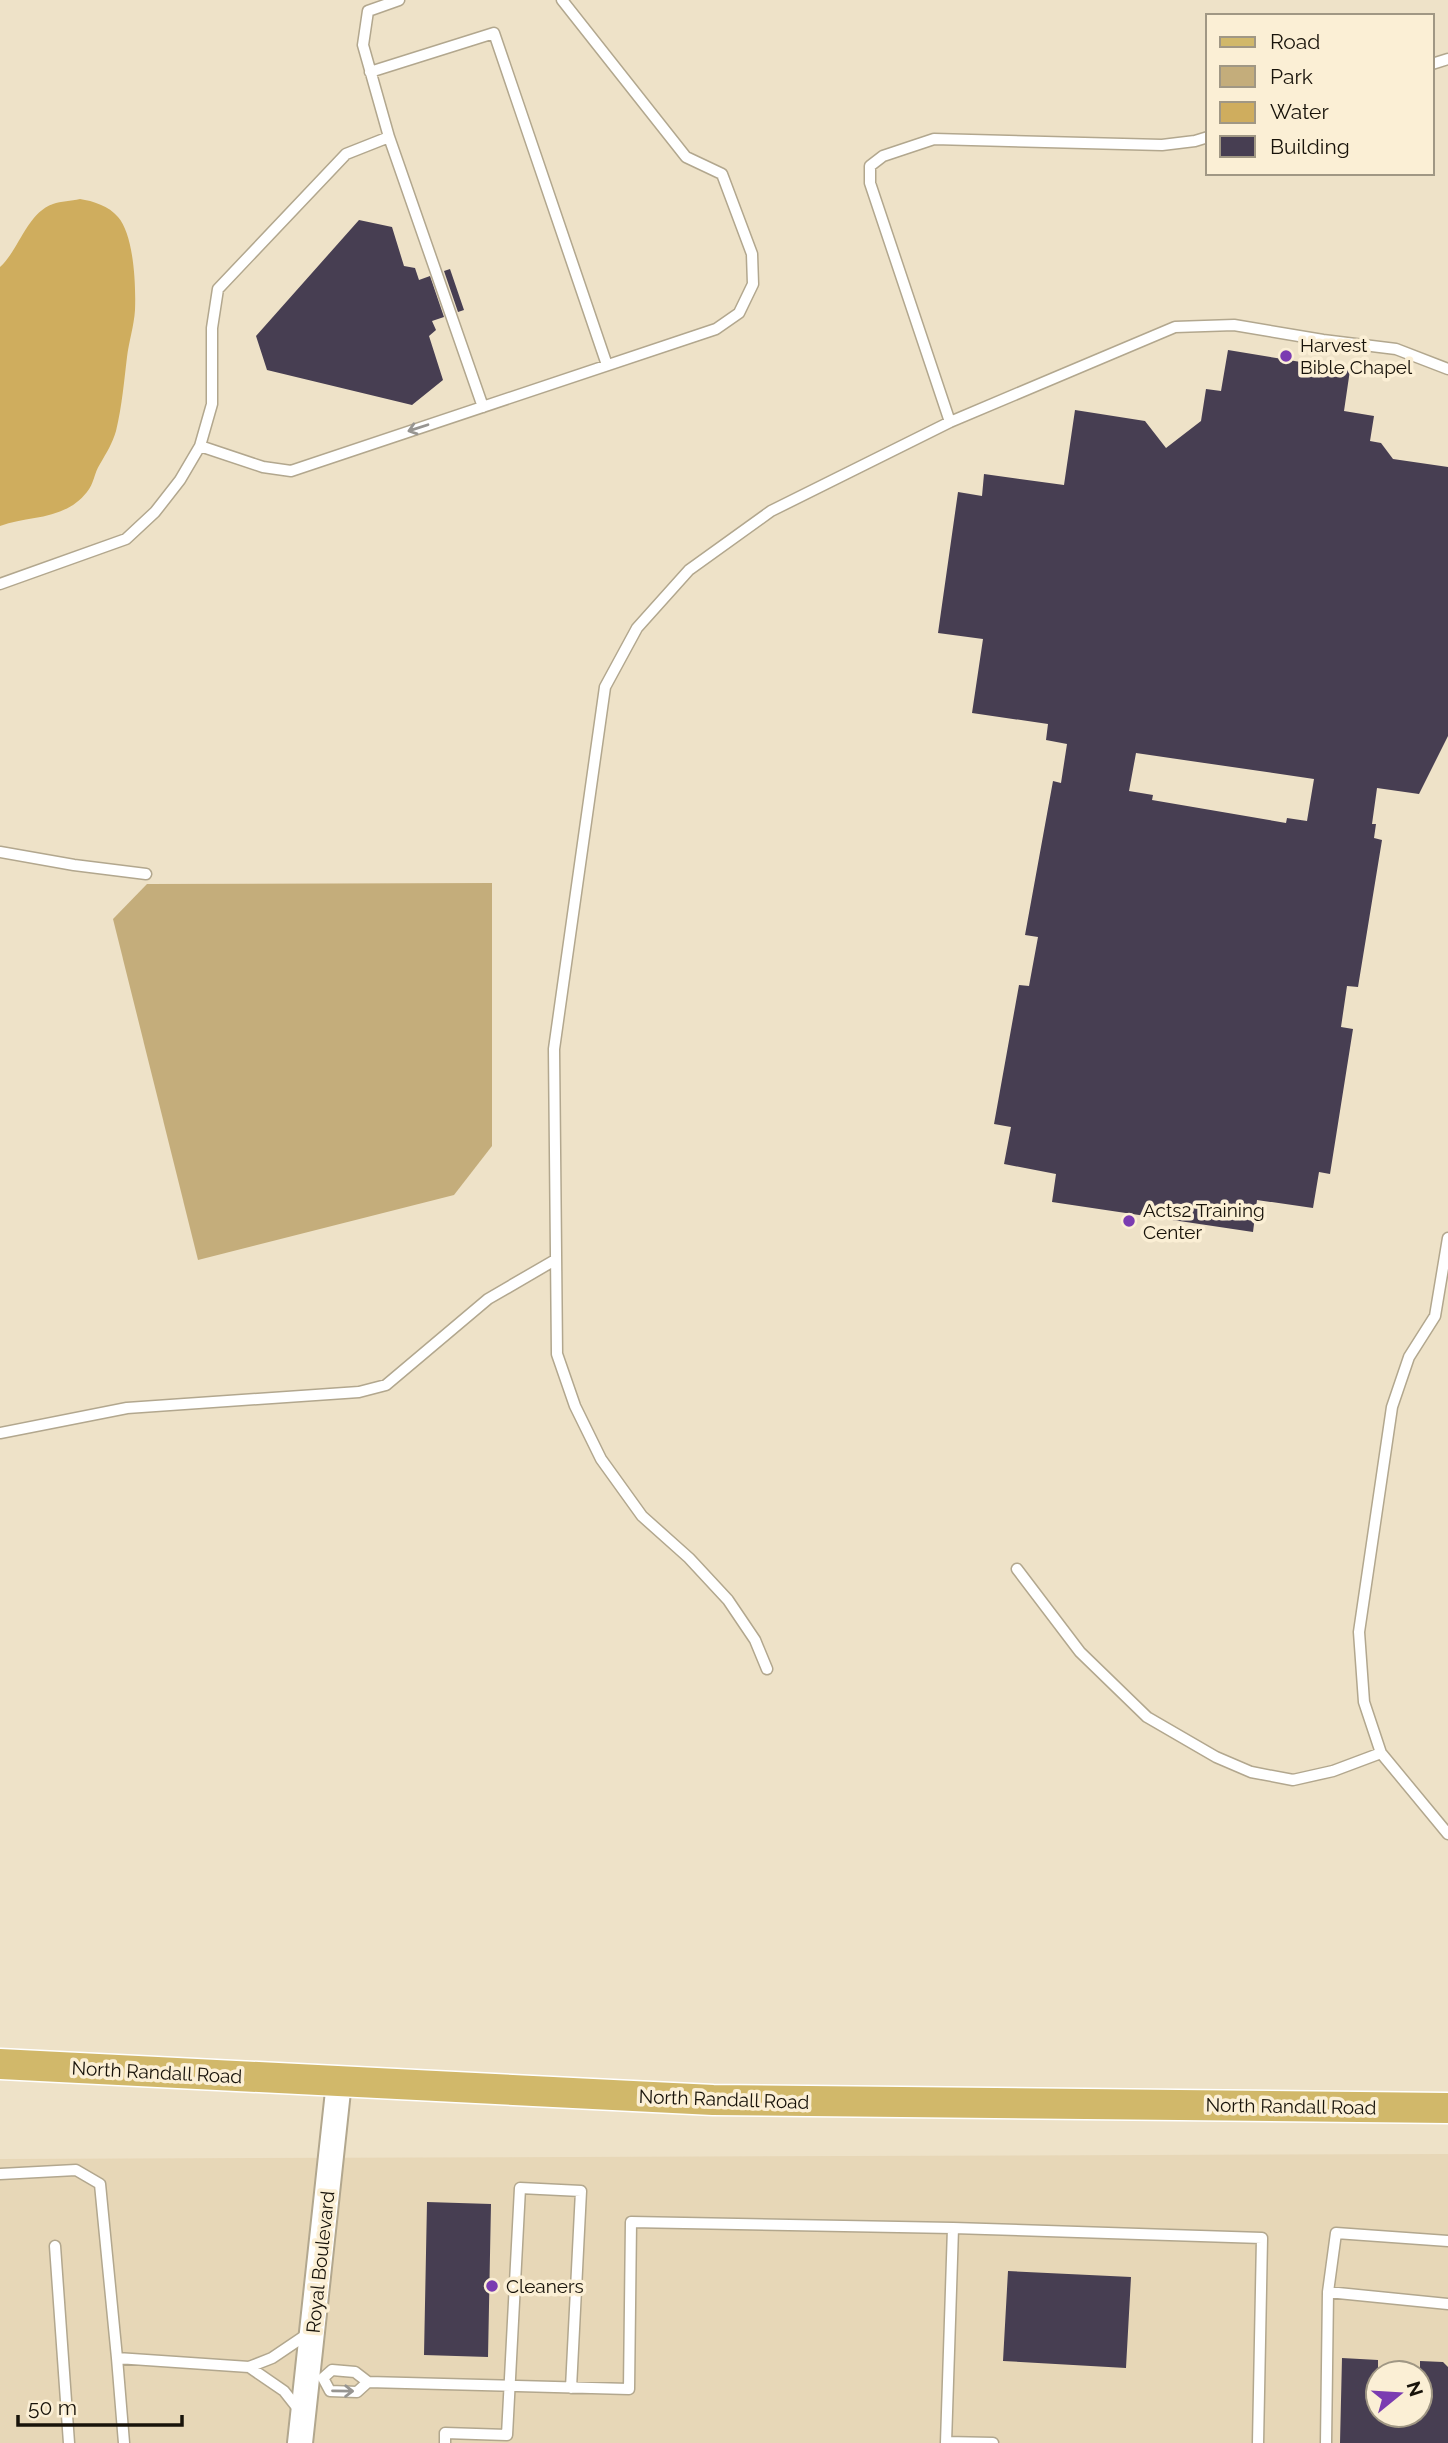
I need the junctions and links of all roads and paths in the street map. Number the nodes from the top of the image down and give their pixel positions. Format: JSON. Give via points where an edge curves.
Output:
{"nodes":[{"id":1,"x":399,"y":0,"type":"edge"},
{"id":2,"x":562,"y":0,"type":"edge"},
{"id":3,"x":370,"y":72,"type":"junction"},
{"id":4,"x":388,"y":137,"type":"junction"},
{"id":5,"x":1206,"y":138,"type":"edge"},
{"id":6,"x":607,"y":365,"type":"junction"},
{"id":7,"x":1448,"y":369,"type":"edge"},
{"id":8,"x":483,"y":407,"type":"junction"},
{"id":9,"x":950,"y":422,"type":"junction"},
{"id":10,"x":200,"y":446,"type":"junction"},
{"id":11,"x":0,"y":583,"type":"edge"},
{"id":12,"x":0,"y":852,"type":"edge"},
{"id":13,"x":146,"y":874,"type":"dead end"},
{"id":14,"x":1448,"y":1238,"type":"edge"},
{"id":15,"x":555,"y":1260,"type":"junction"},
{"id":16,"x":0,"y":1433,"type":"edge"},
{"id":17,"x":1017,"y":1569,"type":"dead end"},
{"id":18,"x":767,"y":1669,"type":"dead end"},
{"id":19,"x":1381,"y":1753,"type":"junction"},
{"id":20,"x":1448,"y":1834,"type":"edge"},
{"id":21,"x":0,"y":2064,"type":"edge"},
{"id":22,"x":339,"y":2082,"type":"junction"},
{"id":23,"x":1448,"y":2108,"type":"edge"},
{"id":24,"x":0,"y":2175,"type":"edge"},
{"id":25,"x":953,"y":2228,"type":"junction"},
{"id":26,"x":1448,"y":2241,"type":"edge"},
{"id":27,"x":55,"y":2246,"type":"dead end"},
{"id":28,"x":1328,"y":2292,"type":"junction"},
{"id":29,"x":1448,"y":2304,"type":"edge"},
{"id":30,"x":312,"y":2331,"type":"junction"},
{"id":31,"x":117,"y":2358,"type":"junction"},
{"id":32,"x":249,"y":2368,"type":"junction"},
{"id":33,"x":315,"y":2377,"type":"junction"},
{"id":34,"x":368,"y":2382,"type":"junction"},
{"id":35,"x":510,"y":2386,"type":"junction"},
{"id":36,"x":571,"y":2388,"type":"junction"},
{"id":37,"x":302,"y":2414,"type":"junction"},
{"id":38,"x":69,"y":2443,"type":"edge"},
{"id":39,"x":124,"y":2443,"type":"edge"},
{"id":40,"x":300,"y":2443,"type":"edge"},
{"id":41,"x":445,"y":2443,"type":"edge"},
{"id":42,"x":946,"y":2443,"type":"edge"},
{"id":43,"x":993,"y":2443,"type":"edge"},
{"id":44,"x":1258,"y":2443,"type":"edge"},
{"id":45,"x":1326,"y":2443,"type":"edge"}],
"edges":[{"from":1,"to":3,"type":"lane","via":[[368,11],[363,46]]},
{"from":2,"to":6,"type":"lane","via":[[686,157],[722,174],[752,254],[753,284],[739,313],[716,329]]},
{"from":3,"to":4,"type":"lane"},
{"from":3,"to":6,"type":"lane","via":[[494,33]]},
{"from":4,"to":8,"type":"lane"},
{"from":4,"to":10,"type":"lane","via":[[346,154],[218,289],[212,328],[212,404]]},
{"from":5,"to":9,"type":"lane","via":[[1162,145],[934,139],[883,156],[870,166],[870,183]]},
{"from":6,"to":8,"type":"lane"},
{"from":7,"to":9,"type":"lane","via":[[1396,349],[1234,325],[1175,327]]},
{"from":8,"to":10,"type":"lane","one_way":true,"via":[[291,471],[263,467]]},
{"from":9,"to":15,"type":"lane","via":[[771,511],[689,570],[637,628],[605,687],[554,1049]]},
{"from":10,"to":11,"type":"lane","via":[[155,512],[126,539]]},
{"from":12,"to":13,"type":"lane"},
{"from":14,"to":19,"type":"lane","via":[[1435,1316],[1409,1357],[1392,1407],[1359,1632],[1364,1702]]},
{"from":15,"to":16,"type":"lane","via":[[488,1299],[386,1384],[359,1392],[127,1408]]},
{"from":15,"to":18,"type":"lane","via":[[557,1354],[601,1459],[642,1516],[728,1601],[755,1640]]},
{"from":17,"to":19,"type":"lane","via":[[1080,1652],[1147,1717],[1216,1757],[1251,1772],[1293,1780]]},
{"from":19,"to":20,"type":"lane"},
{"from":21,"to":22,"type":"main road","name":"North Randall Road"},
{"from":22,"to":23,"type":"main road","name":"North Randall Road","via":[[713,2100]]},
{"from":22,"to":30,"type":"street","name":"Royal Boulevard"},
{"from":24,"to":31,"type":"lane","via":[[76,2170],[100,2184]]},
{"from":25,"to":36,"type":"lane","via":[[631,2222],[629,2389]]},
{"from":25,"to":42,"type":"lane"},
{"from":25,"to":44,"type":"lane","via":[[1262,2238]]},
{"from":26,"to":28,"type":"lane","via":[[1336,2233]]},
{"from":27,"to":38,"type":"lane"},
{"from":28,"to":29,"type":"lane"},
{"from":28,"to":45,"type":"lane"},
{"from":30,"to":32,"type":"lane"},
{"from":30,"to":33,"type":"street","name":"Royal Boulevard"},
{"from":31,"to":32,"type":"lane"},
{"from":31,"to":39,"type":"lane"},
{"from":32,"to":37,"type":"lane","via":[[285,2391]]},
{"from":33,"to":34,"type":"lane","via":[[332,2370],[355,2372]]},
{"from":33,"to":34,"type":"lane","one_way":true,"via":[[330,2391],[357,2392]]},
{"from":33,"to":37,"type":"street","name":"Royal Boulevard"},
{"from":34,"to":35,"type":"lane"},
{"from":35,"to":36,"type":"lane"},
{"from":35,"to":36,"type":"lane","via":[[520,2188],[581,2191]]},
{"from":35,"to":41,"type":"lane","via":[[507,2435],[445,2433]]},
{"from":37,"to":40,"type":"street","name":"Royal Boulevard"},
{"from":42,"to":43,"type":"lane"}]}
